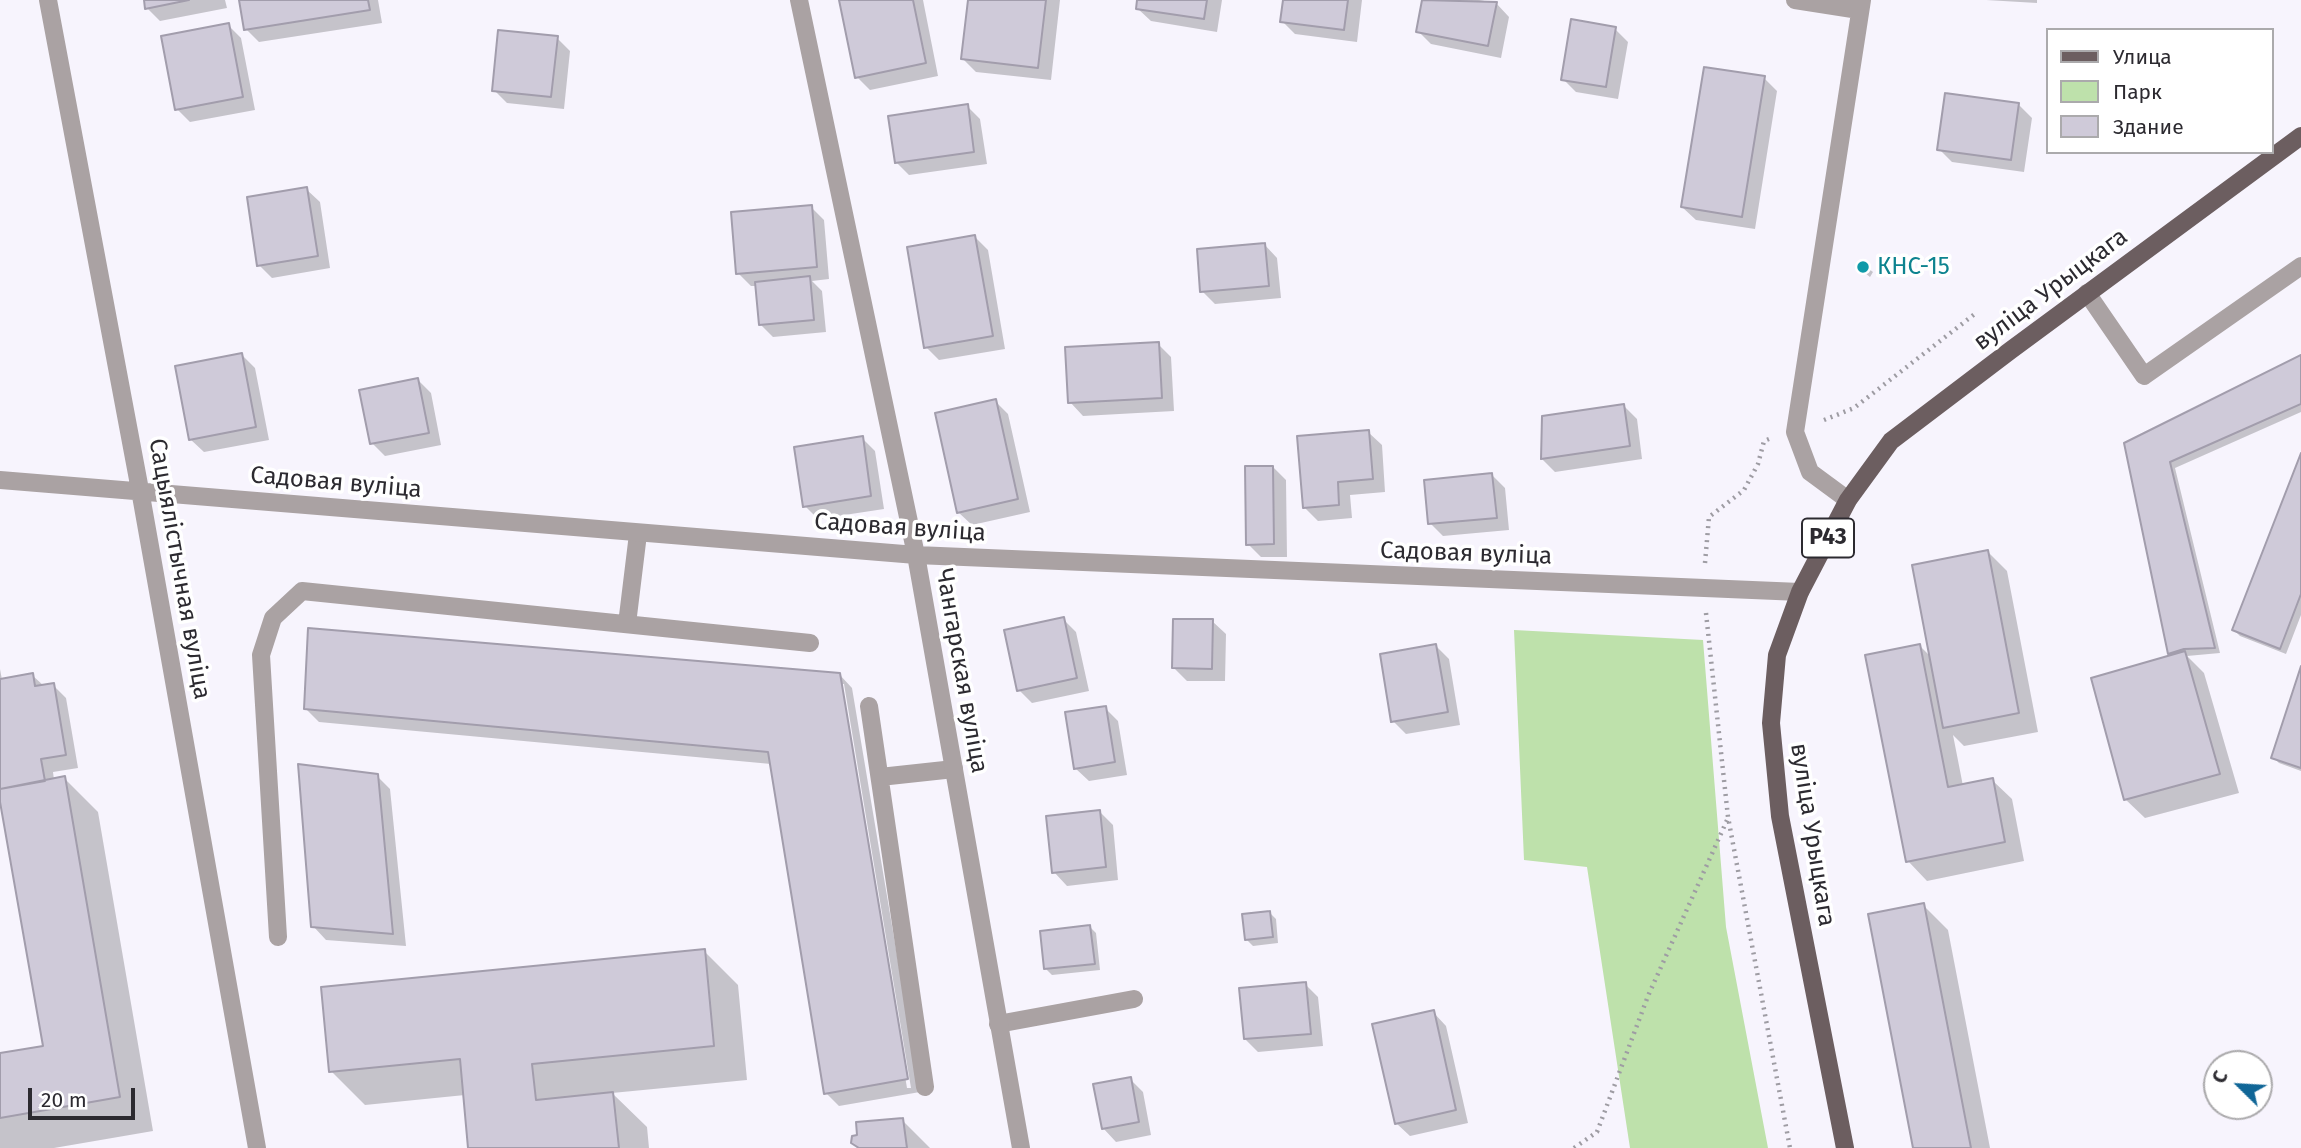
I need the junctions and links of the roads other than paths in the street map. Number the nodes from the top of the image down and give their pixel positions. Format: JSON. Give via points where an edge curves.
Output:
{"nodes":[{"id":1,"x":48,"y":0,"type":"edge"},
{"id":2,"x":799,"y":0,"type":"edge"},
{"id":3,"x":1795,"y":0,"type":"edge"},
{"id":4,"x":1861,"y":5,"type":"edge"},
{"id":5,"x":2301,"y":136,"type":"edge"},
{"id":6,"x":2301,"y":266,"type":"edge"},
{"id":7,"x":2087,"y":293,"type":"junction"},
{"id":8,"x":0,"y":480,"type":"edge"},
{"id":9,"x":141,"y":491,"type":"junction"},
{"id":10,"x":1848,"y":500,"type":"junction"},
{"id":11,"x":638,"y":534,"type":"junction"},
{"id":12,"x":916,"y":555,"type":"junction"},
{"id":13,"x":1800,"y":592,"type":"junction"},
{"id":14,"x":627,"y":624,"type":"junction"},
{"id":15,"x":810,"y":643,"type":"dead end"},
{"id":16,"x":869,"y":706,"type":"dead end"},
{"id":17,"x":954,"y":769,"type":"junction"},
{"id":18,"x":880,"y":777,"type":"junction"},
{"id":19,"x":278,"y":937,"type":"dead end"},
{"id":20,"x":1134,"y":999,"type":"dead end"},
{"id":21,"x":998,"y":1024,"type":"junction"},
{"id":22,"x":925,"y":1087,"type":"dead end"},
{"id":23,"x":257,"y":1148,"type":"edge"},
{"id":24,"x":1021,"y":1148,"type":"edge"},
{"id":25,"x":1845,"y":1148,"type":"edge"}],
"edges":[{"from":1,"to":9,"type":"street","name":"Сацыялістычная вуліца"},
{"from":2,"to":12,"type":"street","name":"Чангарская вуліца"},
{"from":3,"to":4,"type":"street"},
{"from":4,"to":10,"type":"street","via":[[1796,432],[1810,472]]},
{"from":5,"to":7,"type":"main road","name":"вуліца Урыцкага","number":"Р43"},
{"from":6,"to":7,"type":"street","via":[[2144,376]]},
{"from":7,"to":10,"type":"main road","name":"вуліца Урыцкага","number":"Р43","via":[[1891,441]]},
{"from":8,"to":9,"type":"street","name":"Садовая вуліца"},
{"from":9,"to":11,"type":"street","name":"Садовая вуліца"},
{"from":9,"to":23,"type":"street","name":"Сацыялістычная вуліца"},
{"from":10,"to":13,"type":"main road","name":"вуліца Урыцкага","number":"Р43"},
{"from":11,"to":12,"type":"street","name":"Садовая вуліца"},
{"from":11,"to":14,"type":"street"},
{"from":12,"to":13,"type":"street","name":"Садовая вуліца"},
{"from":12,"to":17,"type":"street","name":"Чангарская вуліца"},
{"from":13,"to":25,"type":"main road","name":"вуліца Урыцкага","number":"Р43","via":[[1777,655],[1771,723],[1780,816]]},
{"from":14,"to":15,"type":"street"},
{"from":14,"to":19,"type":"street","via":[[302,591],[272,618],[261,655]]},
{"from":16,"to":18,"type":"street"},
{"from":17,"to":18,"type":"street"},
{"from":17,"to":21,"type":"street","name":"Чангарская вуліца"},
{"from":18,"to":22,"type":"street"},
{"from":20,"to":21,"type":"street"},
{"from":21,"to":24,"type":"street","name":"Чангарская вуліца"}]}
